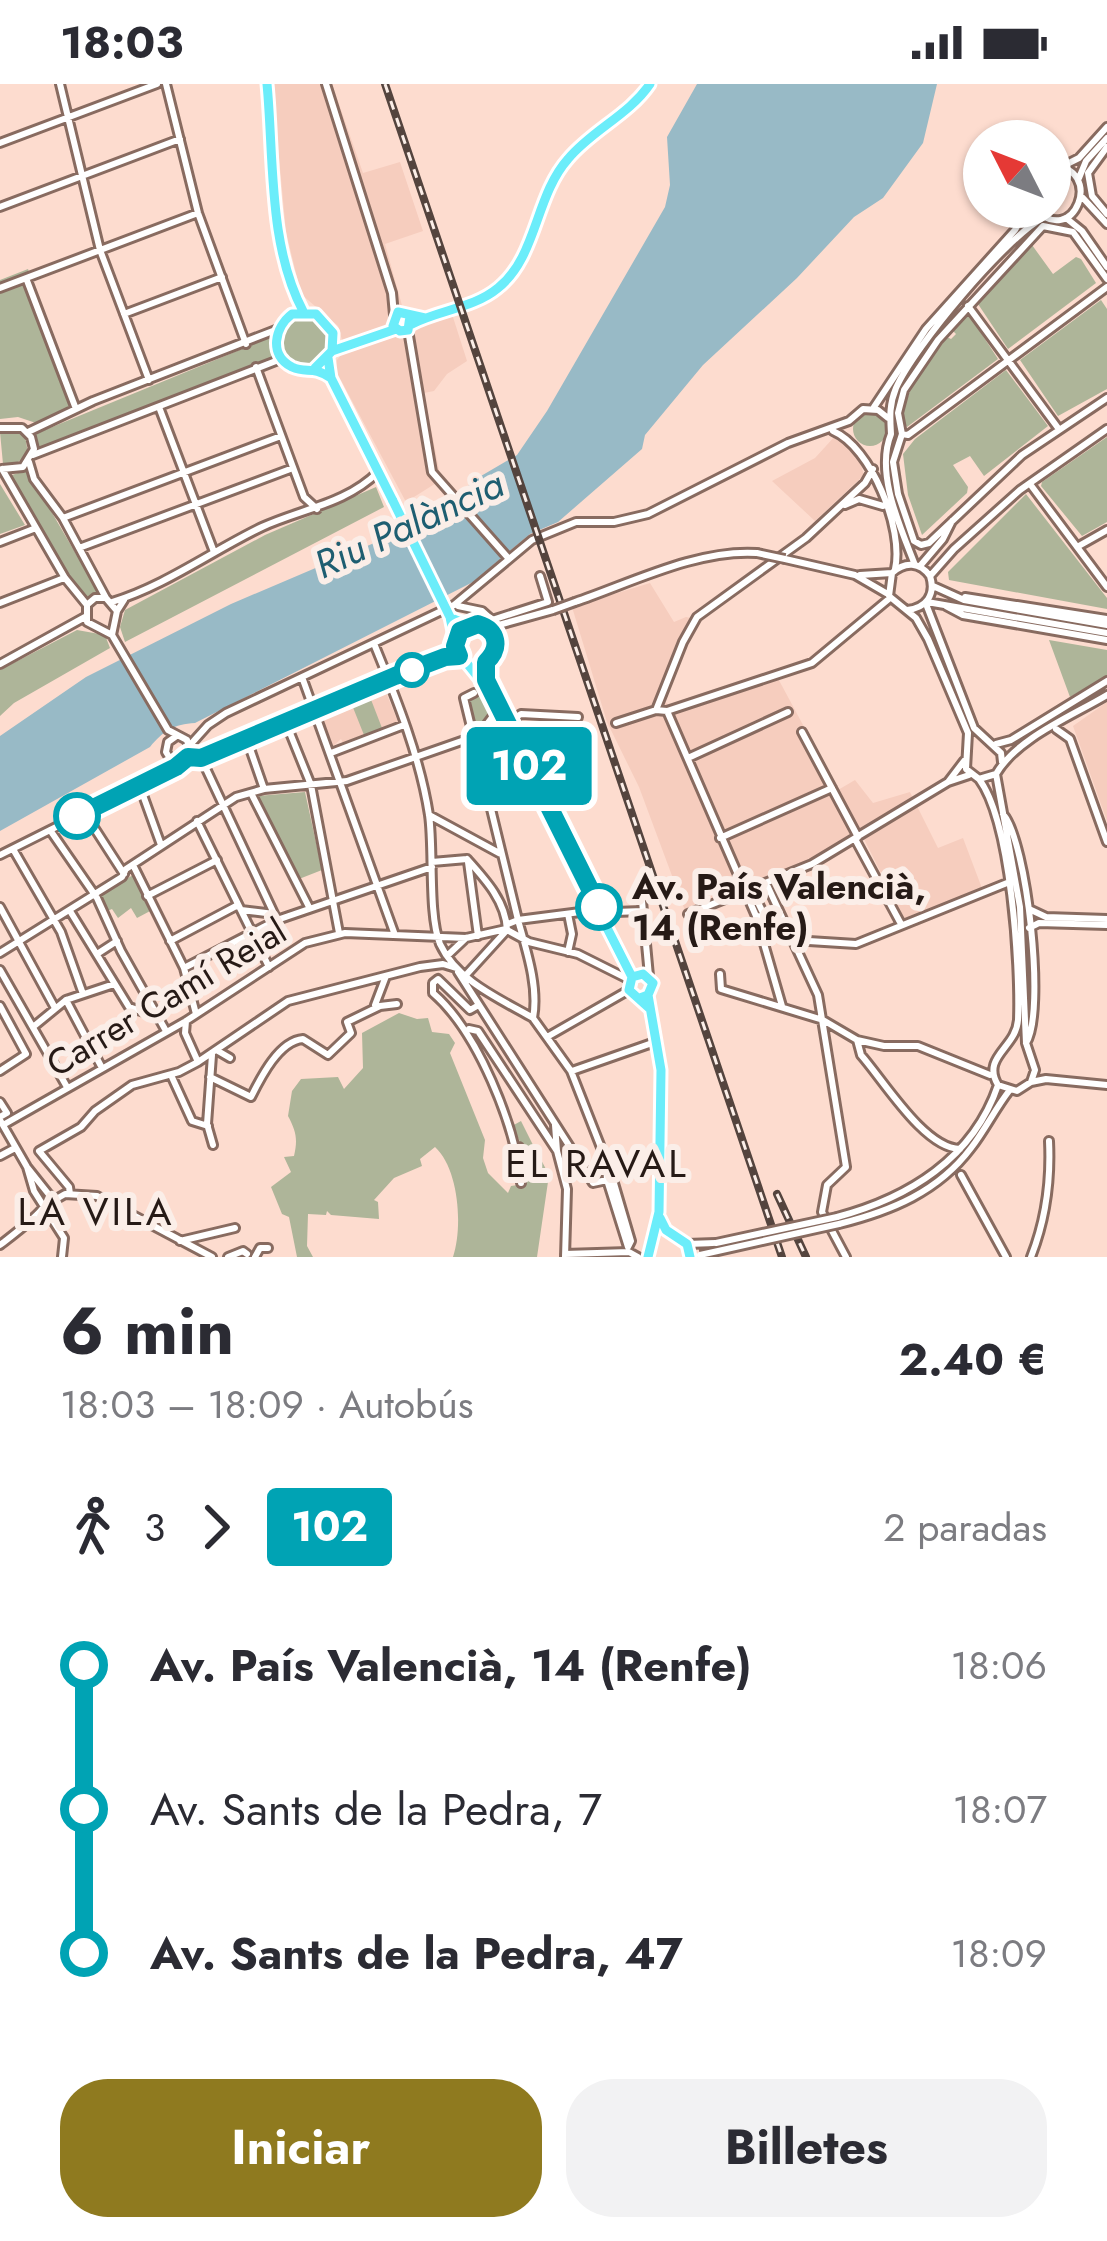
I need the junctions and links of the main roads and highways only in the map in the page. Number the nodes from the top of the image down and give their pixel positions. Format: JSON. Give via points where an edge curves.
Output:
{"nodes":[{"id":1,"x":267,"y":84,"type":"edge"},
{"id":2,"x":650,"y":84,"type":"edge"},
{"id":3,"x":298,"y":313,"type":"junction"},
{"id":4,"x":333,"y":333,"type":"junction"},
{"id":5,"x":358,"y":341,"type":"junction"},
{"id":6,"x":330,"y":354,"type":"junction"},
{"id":7,"x":315,"y":368,"type":"junction"},
{"id":8,"x":331,"y":378,"type":"junction"},
{"id":9,"x":452,"y":611,"type":"junction"},
{"id":10,"x":468,"y":625,"type":"junction"},
{"id":11,"x":457,"y":637,"type":"junction"},
{"id":12,"x":486,"y":662,"type":"junction"},
{"id":13,"x":470,"y":664,"type":"junction"},
{"id":14,"x":504,"y":714,"type":"junction"},
{"id":15,"x":508,"y":730,"type":"junction"},
{"id":16,"x":632,"y":981,"type":"junction"},
{"id":17,"x":646,"y":1000,"type":"junction"},
{"id":18,"x":658,"y":1212,"type":"junction"},
{"id":19,"x":674,"y":1234,"type":"junction"},
{"id":20,"x":635,"y":1251,"type":"edge"},
{"id":21,"x":696,"y":1256,"type":"edge"}],
"edges":[{"from":1,"to":3,"type":"main road","via":[[281,236]]},
{"from":2,"to":5,"type":"main road","via":[[565,162],[522,258],[500,287]]},
{"from":3,"to":4,"type":"main road","via":[[316,314]]},
{"from":3,"to":7,"type":"main road","via":[[278,329],[276,345],[292,367]]},
{"from":4,"to":5,"type":"main road"},
{"from":4,"to":6,"type":"main road"},
{"from":5,"to":6,"type":"main road"},
{"from":6,"to":7,"type":"main road"},
{"from":6,"to":8,"type":"main road"},
{"from":7,"to":8,"type":"main road"},
{"from":8,"to":9,"type":"main road","bridge":true},
{"from":9,"to":10,"type":"main road"},
{"from":9,"to":11,"type":"main road"},
{"from":10,"to":11,"type":"main road"},
{"from":10,"to":12,"type":"main road","via":[[488,628],[496,641]]},
{"from":11,"to":13,"type":"main road","via":[[459,656]]},
{"from":12,"to":13,"type":"main road"},
{"from":12,"to":14,"type":"main road"},
{"from":13,"to":14,"type":"main road"},
{"from":14,"to":15,"type":"main road"},
{"from":15,"to":16,"type":"main road"},
{"from":15,"to":16,"type":"main road"},
{"from":16,"to":17,"type":"main road"},
{"from":16,"to":17,"type":"main road","via":[[649,976]]},
{"from":17,"to":18,"type":"main road","via":[[659,1040]]},
{"from":18,"to":19,"type":"main road"},
{"from":18,"to":20,"type":"main road"},
{"from":19,"to":20,"type":"main road"},
{"from":19,"to":21,"type":"main road"}]}
